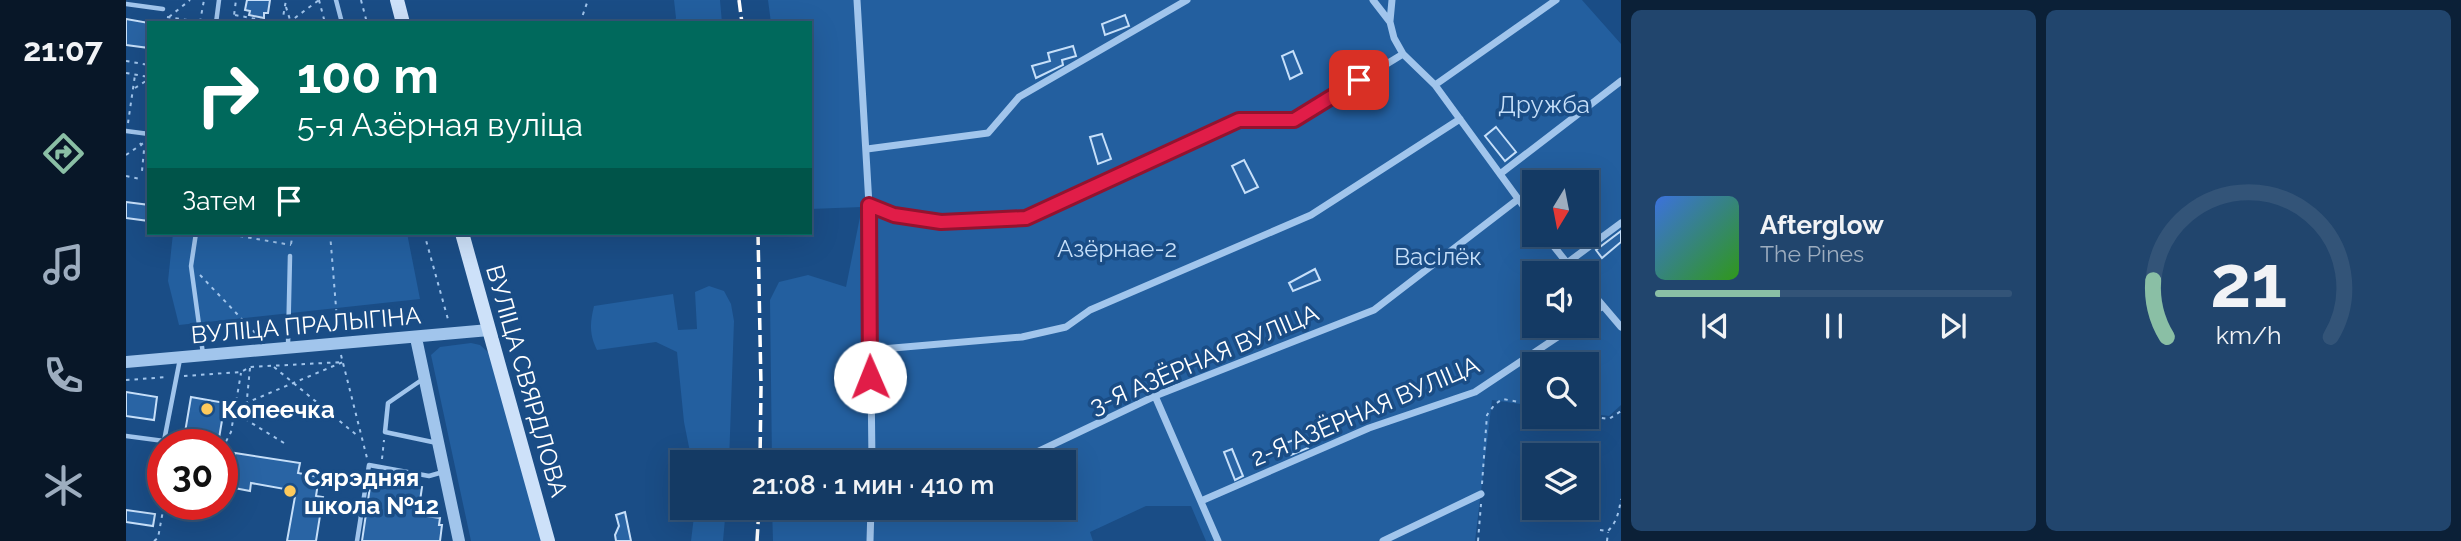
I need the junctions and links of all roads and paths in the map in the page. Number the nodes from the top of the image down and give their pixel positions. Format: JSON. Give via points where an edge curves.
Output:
{"nodes":[{"id":1,"x":150,"y":0,"type":"edge"},
{"id":2,"x":190,"y":0,"type":"edge"},
{"id":3,"x":204,"y":0,"type":"edge"},
{"id":4,"x":219,"y":0,"type":"edge"},
{"id":5,"x":236,"y":0,"type":"edge"},
{"id":6,"x":285,"y":0,"type":"edge"},
{"id":7,"x":319,"y":0,"type":"edge"},
{"id":8,"x":336,"y":0,"type":"edge"},
{"id":9,"x":361,"y":0,"type":"edge"},
{"id":10,"x":397,"y":0,"type":"edge"},
{"id":11,"x":587,"y":0,"type":"edge"},
{"id":12,"x":857,"y":0,"type":"edge"},
{"id":13,"x":1187,"y":0,"type":"edge"},
{"id":14,"x":1373,"y":0,"type":"edge"},
{"id":15,"x":1392,"y":0,"type":"edge"},
{"id":16,"x":1556,"y":0,"type":"edge"},
{"id":17,"x":126,"y":4,"type":"edge"},
{"id":18,"x":285,"y":5,"type":"junction"},
{"id":19,"x":149,"y":7,"type":"junction"},
{"id":20,"x":163,"y":9,"type":"joint"},
{"id":21,"x":234,"y":15,"type":"dead end"},
{"id":22,"x":169,"y":17,"type":"junction"},
{"id":23,"x":194,"y":21,"type":"edge"},
{"id":24,"x":200,"y":21,"type":"edge"},
{"id":25,"x":216,"y":21,"type":"edge"},
{"id":26,"x":233,"y":21,"type":"edge"},
{"id":27,"x":266,"y":21,"type":"edge"},
{"id":28,"x":282,"y":21,"type":"edge"},
{"id":29,"x":290,"y":21,"type":"edge"},
{"id":30,"x":291,"y":21,"type":"edge"},
{"id":31,"x":324,"y":21,"type":"edge"},
{"id":32,"x":341,"y":21,"type":"edge"},
{"id":33,"x":366,"y":21,"type":"edge"},
{"id":34,"x":402,"y":21,"type":"edge"},
{"id":35,"x":581,"y":21,"type":"edge"},
{"id":36,"x":1390,"y":22,"type":"junction"},
{"id":37,"x":1403,"y":54,"type":"junction"},
{"id":38,"x":126,"y":61,"type":"edge"},
{"id":39,"x":147,"y":65,"type":"edge"},
{"id":40,"x":126,"y":73,"type":"edge"},
{"id":41,"x":135,"y":75,"type":"junction"},
{"id":42,"x":147,"y":78,"type":"edge"},
{"id":43,"x":147,"y":80,"type":"edge"},
{"id":44,"x":1621,"y":80,"type":"edge"},
{"id":45,"x":1435,"y":85,"type":"junction"},
{"id":46,"x":133,"y":90,"type":"junction"},
{"id":47,"x":1461,"y":119,"type":"junction"},
{"id":48,"x":127,"y":131,"type":"edge"},
{"id":49,"x":147,"y":136,"type":"edge"},
{"id":50,"x":147,"y":139,"type":"edge"},
{"id":51,"x":138,"y":140,"type":"dead end"},
{"id":52,"x":142,"y":144,"type":"junction"},
{"id":53,"x":867,"y":149,"type":"junction"},
{"id":54,"x":126,"y":155,"type":"edge"},
{"id":55,"x":1500,"y":174,"type":"junction"},
{"id":56,"x":126,"y":176,"type":"edge"},
{"id":57,"x":1517,"y":200,"type":"junction"},
{"id":58,"x":869,"y":205,"type":"junction"},
{"id":59,"x":1522,"y":206,"type":"edge"},
{"id":60,"x":1621,"y":223,"type":"edge"},
{"id":61,"x":196,"y":235,"type":"edge"},
{"id":62,"x":234,"y":235,"type":"edge"},
{"id":63,"x":293,"y":235,"type":"edge"},
{"id":64,"x":425,"y":235,"type":"edge"},
{"id":65,"x":463,"y":235,"type":"edge"},
{"id":66,"x":1554,"y":247,"type":"edge"},
{"id":67,"x":290,"y":256,"type":"dead end"},
{"id":68,"x":1565,"y":261,"type":"edge"},
{"id":69,"x":1570,"y":261,"type":"edge"},
{"id":70,"x":191,"y":267,"type":"junction"},
{"id":71,"x":1599,"y":302,"type":"edge"},
{"id":72,"x":1602,"y":306,"type":"junction"},
{"id":73,"x":1599,"y":308,"type":"edge"},
{"id":74,"x":1621,"y":327,"type":"edge"},
{"id":75,"x":450,"y":328,"type":"dead end"},
{"id":76,"x":489,"y":330,"type":"junction"},
{"id":77,"x":416,"y":338,"type":"junction"},
{"id":78,"x":1556,"y":338,"type":"edge"},
{"id":79,"x":288,"y":349,"type":"junction"},
{"id":80,"x":272,"y":350,"type":"junction"},
{"id":81,"x":870,"y":350,"type":"junction"},
{"id":82,"x":203,"y":355,"type":"junction"},
{"id":83,"x":181,"y":357,"type":"junction"},
{"id":84,"x":126,"y":362,"type":"edge"},
{"id":85,"x":274,"y":366,"type":"junction"},
{"id":86,"x":250,"y":368,"type":"junction"},
{"id":87,"x":241,"y":372,"type":"junction"},
{"id":88,"x":177,"y":377,"type":"junction"},
{"id":89,"x":424,"y":379,"type":"junction"},
{"id":90,"x":126,"y":380,"type":"edge"},
{"id":91,"x":293,"y":383,"type":"junction"},
{"id":92,"x":1156,"y":396,"type":"junction"},
{"id":93,"x":246,"y":403,"type":"junction"},
{"id":94,"x":1522,"y":403,"type":"edge"},
{"id":95,"x":1621,"y":411,"type":"edge"},
{"id":96,"x":1599,"y":418,"type":"edge"},
{"id":97,"x":232,"y":429,"type":"edge"},
{"id":98,"x":386,"y":432,"type":"junction"},
{"id":99,"x":126,"y":436,"type":"edge"},
{"id":100,"x":360,"y":439,"type":"dead end"},
{"id":101,"x":284,"y":443,"type":"dead end"},
{"id":102,"x":438,"y":443,"type":"junction"},
{"id":103,"x":872,"y":450,"type":"edge"},
{"id":104,"x":1041,"y":450,"type":"edge"},
{"id":105,"x":381,"y":467,"type":"junction"},
{"id":106,"x":444,"y":472,"type":"junction"},
{"id":107,"x":1482,"y":494,"type":"junction"},
{"id":108,"x":1621,"y":499,"type":"edge"},
{"id":109,"x":1201,"y":501,"type":"junction"},
{"id":110,"x":161,"y":520,"type":"edge"},
{"id":111,"x":871,"y":520,"type":"edge"},
{"id":112,"x":1600,"y":530,"type":"dead end"},
{"id":113,"x":1608,"y":531,"type":"junction"},
{"id":114,"x":156,"y":540,"type":"edge"},
{"id":115,"x":357,"y":541,"type":"edge"},
{"id":116,"x":459,"y":541,"type":"edge"},
{"id":117,"x":548,"y":541,"type":"edge"},
{"id":118,"x":870,"y":541,"type":"edge"},
{"id":119,"x":1218,"y":541,"type":"edge"},
{"id":120,"x":1382,"y":541,"type":"edge"},
{"id":121,"x":1478,"y":541,"type":"edge"},
{"id":122,"x":1607,"y":541,"type":"edge"}],
"edges":[{"from":1,"to":19,"type":"lane"},
{"from":2,"to":22,"type":"path"},
{"from":3,"to":24,"type":"path"},
{"from":4,"to":25,"type":"lane"},
{"from":5,"to":26,"type":"path"},
{"from":6,"to":18,"type":"path"},
{"from":7,"to":30,"type":"path"},
{"from":7,"to":31,"type":"path"},
{"from":8,"to":32,"type":"lane"},
{"from":9,"to":33,"type":"path"},
{"from":10,"to":34,"type":"main road"},
{"from":11,"to":35,"type":"path"},
{"from":12,"to":53,"type":"street"},
{"from":13,"to":53,"type":"street","via":[[1018,97],[988,133]]},
{"from":14,"to":36,"type":"street"},
{"from":15,"to":36,"type":"street"},
{"from":16,"to":45,"type":"street"},
{"from":17,"to":19,"type":"lane"},
{"from":18,"to":28,"type":"path"},
{"from":18,"to":29,"type":"path"},
{"from":19,"to":20,"type":"lane"},
{"from":20,"to":22,"type":"path","via":[[162,16]]},
{"from":21,"to":27,"type":"path"},
{"from":22,"to":23,"type":"path"},
{"from":36,"to":37,"type":"street"},
{"from":37,"to":45,"type":"street"},
{"from":37,"to":58,"type":"street","via":[[1294,120],[1239,120],[1026,218],[941,222],[894,215]]},
{"from":38,"to":39,"type":"path"},
{"from":40,"to":41,"type":"path"},
{"from":41,"to":42,"type":"path"},
{"from":41,"to":46,"type":"path"},
{"from":43,"to":46,"type":"path"},
{"from":44,"to":55,"type":"street"},
{"from":45,"to":47,"type":"street"},
{"from":46,"to":48,"type":"path"},
{"from":47,"to":55,"type":"street"},
{"from":47,"to":81,"type":"street","via":[[1311,215],[1090,310],[1066,327],[1023,337]]},
{"from":48,"to":49,"type":"lane"},
{"from":50,"to":52,"type":"path"},
{"from":51,"to":52,"type":"path"},
{"from":52,"to":54,"type":"path"},
{"from":52,"to":56,"type":"path","via":[[141,179]]},
{"from":53,"to":58,"type":"street"},
{"from":55,"to":57,"type":"street"},
{"from":57,"to":59,"type":"street"},
{"from":57,"to":92,"type":"street","name":"3-Я АЗЁРНАЯ ВУЛІЦА","via":[[1374,310]]},
{"from":58,"to":81,"type":"street"},
{"from":60,"to":69,"type":"street"},
{"from":61,"to":70,"type":"lane"},
{"from":62,"to":63,"type":"path","via":[[291,245]]},
{"from":64,"to":75,"type":"path"},
{"from":65,"to":76,"type":"main road","name":"ВУЛІЦА СВЯРДЛОВА"},
{"from":66,"to":68,"type":"street"},
{"from":67,"to":79,"type":"lane"},
{"from":70,"to":80,"type":"path"},
{"from":70,"to":82,"type":"lane"},
{"from":71,"to":72,"type":"street"},
{"from":72,"to":73,"type":"street"},
{"from":72,"to":74,"type":"street"},
{"from":76,"to":77,"type":"street","name":"ВУЛІЦА ПРАЛЫГІНА"},
{"from":76,"to":117,"type":"main road","name":"ВУЛІЦА СВЯРДЛОВА"},
{"from":77,"to":79,"type":"street","name":"ВУЛІЦА ПРАЛЫГІНА"},
{"from":77,"to":89,"type":"street"},
{"from":78,"to":109,"type":"street","name":"2-Я АЗЁРНАЯ ВУЛІЦА","via":[[1475,392],[1369,428]]},
{"from":79,"to":80,"type":"street","name":"ВУЛІЦА ПРАЛЫГІНА"},
{"from":80,"to":82,"type":"street","name":"ВУЛІЦА ПРАЛЫГІНА"},
{"from":81,"to":103,"type":"street"},
{"from":82,"to":83,"type":"street","name":"ВУЛІЦА ПРАЛЫГІНА"},
{"from":83,"to":84,"type":"street","name":"ВУЛІЦА ПРАЛЫГІНА"},
{"from":83,"to":88,"type":"lane"},
{"from":85,"to":86,"type":"path"},
{"from":85,"to":91,"type":"path"},
{"from":85,"to":91,"type":"path","via":[[343,362]]},
{"from":86,"to":87,"type":"path"},
{"from":86,"to":93,"type":"path"},
{"from":87,"to":88,"type":"path"},
{"from":87,"to":97,"type":"path"},
{"from":88,"to":90,"type":"path"},
{"from":88,"to":99,"type":"lane","via":[[164,441]]},
{"from":89,"to":98,"type":"lane","via":[[388,403]]},
{"from":89,"to":102,"type":"street"},
{"from":91,"to":93,"type":"path"},
{"from":91,"to":100,"type":"path"},
{"from":92,"to":104,"type":"street","name":"3-Я АЗЁРНАЯ ВУЛІЦА"},
{"from":92,"to":109,"type":"street"},
{"from":93,"to":101,"type":"path","via":[[245,419]]},
{"from":94,"to":107,"type":"path","via":[[1503,399],[1487,415]]},
{"from":95,"to":96,"type":"path","via":[[1609,419]]},
{"from":98,"to":102,"type":"lane"},
{"from":98,"to":105,"type":"path"},
{"from":102,"to":106,"type":"street"},
{"from":105,"to":106,"type":"lane","via":[[429,476]]},
{"from":105,"to":115,"type":"lane","via":[[369,466]]},
{"from":106,"to":116,"type":"street"},
{"from":107,"to":120,"type":"street"},
{"from":107,"to":121,"type":"path"},
{"from":108,"to":113,"type":"path"},
{"from":109,"to":119,"type":"street"},
{"from":110,"to":114,"type":"path"},
{"from":111,"to":118,"type":"street"},
{"from":112,"to":113,"type":"path"},
{"from":113,"to":122,"type":"path"}]}
